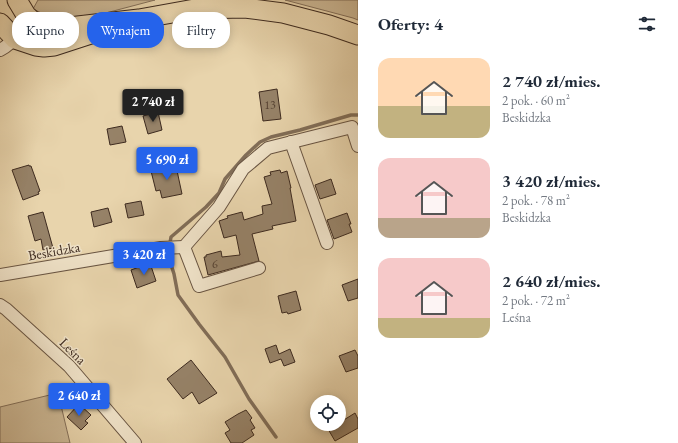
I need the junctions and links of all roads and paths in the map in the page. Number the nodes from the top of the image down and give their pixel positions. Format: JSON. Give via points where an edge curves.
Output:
{"nodes":[{"id":1,"x":164,"y":15,"type":"edge"},
{"id":2,"x":0,"y":23,"type":"edge"},
{"id":3,"x":12,"y":35,"type":"edge"},
{"id":4,"x":358,"y":35,"type":"edge"},
{"id":5,"x":12,"y":41,"type":"edge"},
{"id":6,"x":0,"y":50,"type":"edge"},
{"id":7,"x":291,"y":142,"type":"junction"},
{"id":8,"x":358,"y":146,"type":"edge"},
{"id":9,"x":327,"y":243,"type":"dead end"},
{"id":10,"x":180,"y":247,"type":"junction"},
{"id":11,"x":259,"y":268,"type":"dead end"},
{"id":12,"x":0,"y":275,"type":"edge"},
{"id":13,"x":0,"y":305,"type":"edge"},
{"id":14,"x":135,"y":443,"type":"edge"}],
"edges":[{"from":1,"to":4,"type":"main road","via":[[195,9],[245,8],[283,13],[329,24]]},
{"from":2,"to":3,"type":"main road"},
{"from":5,"to":6,"type":"street"},
{"from":7,"to":8,"type":"street","via":[[352,127]]},
{"from":7,"to":9,"type":"street"},
{"from":7,"to":10,"type":"street","via":[[268,148],[243,169],[219,207]]},
{"from":10,"to":11,"type":"street","via":[[199,286]]},
{"from":10,"to":12,"type":"street","name":"Beskidzka"},
{"from":13,"to":14,"type":"street","name":"Leśna","via":[[69,366]]}]}
